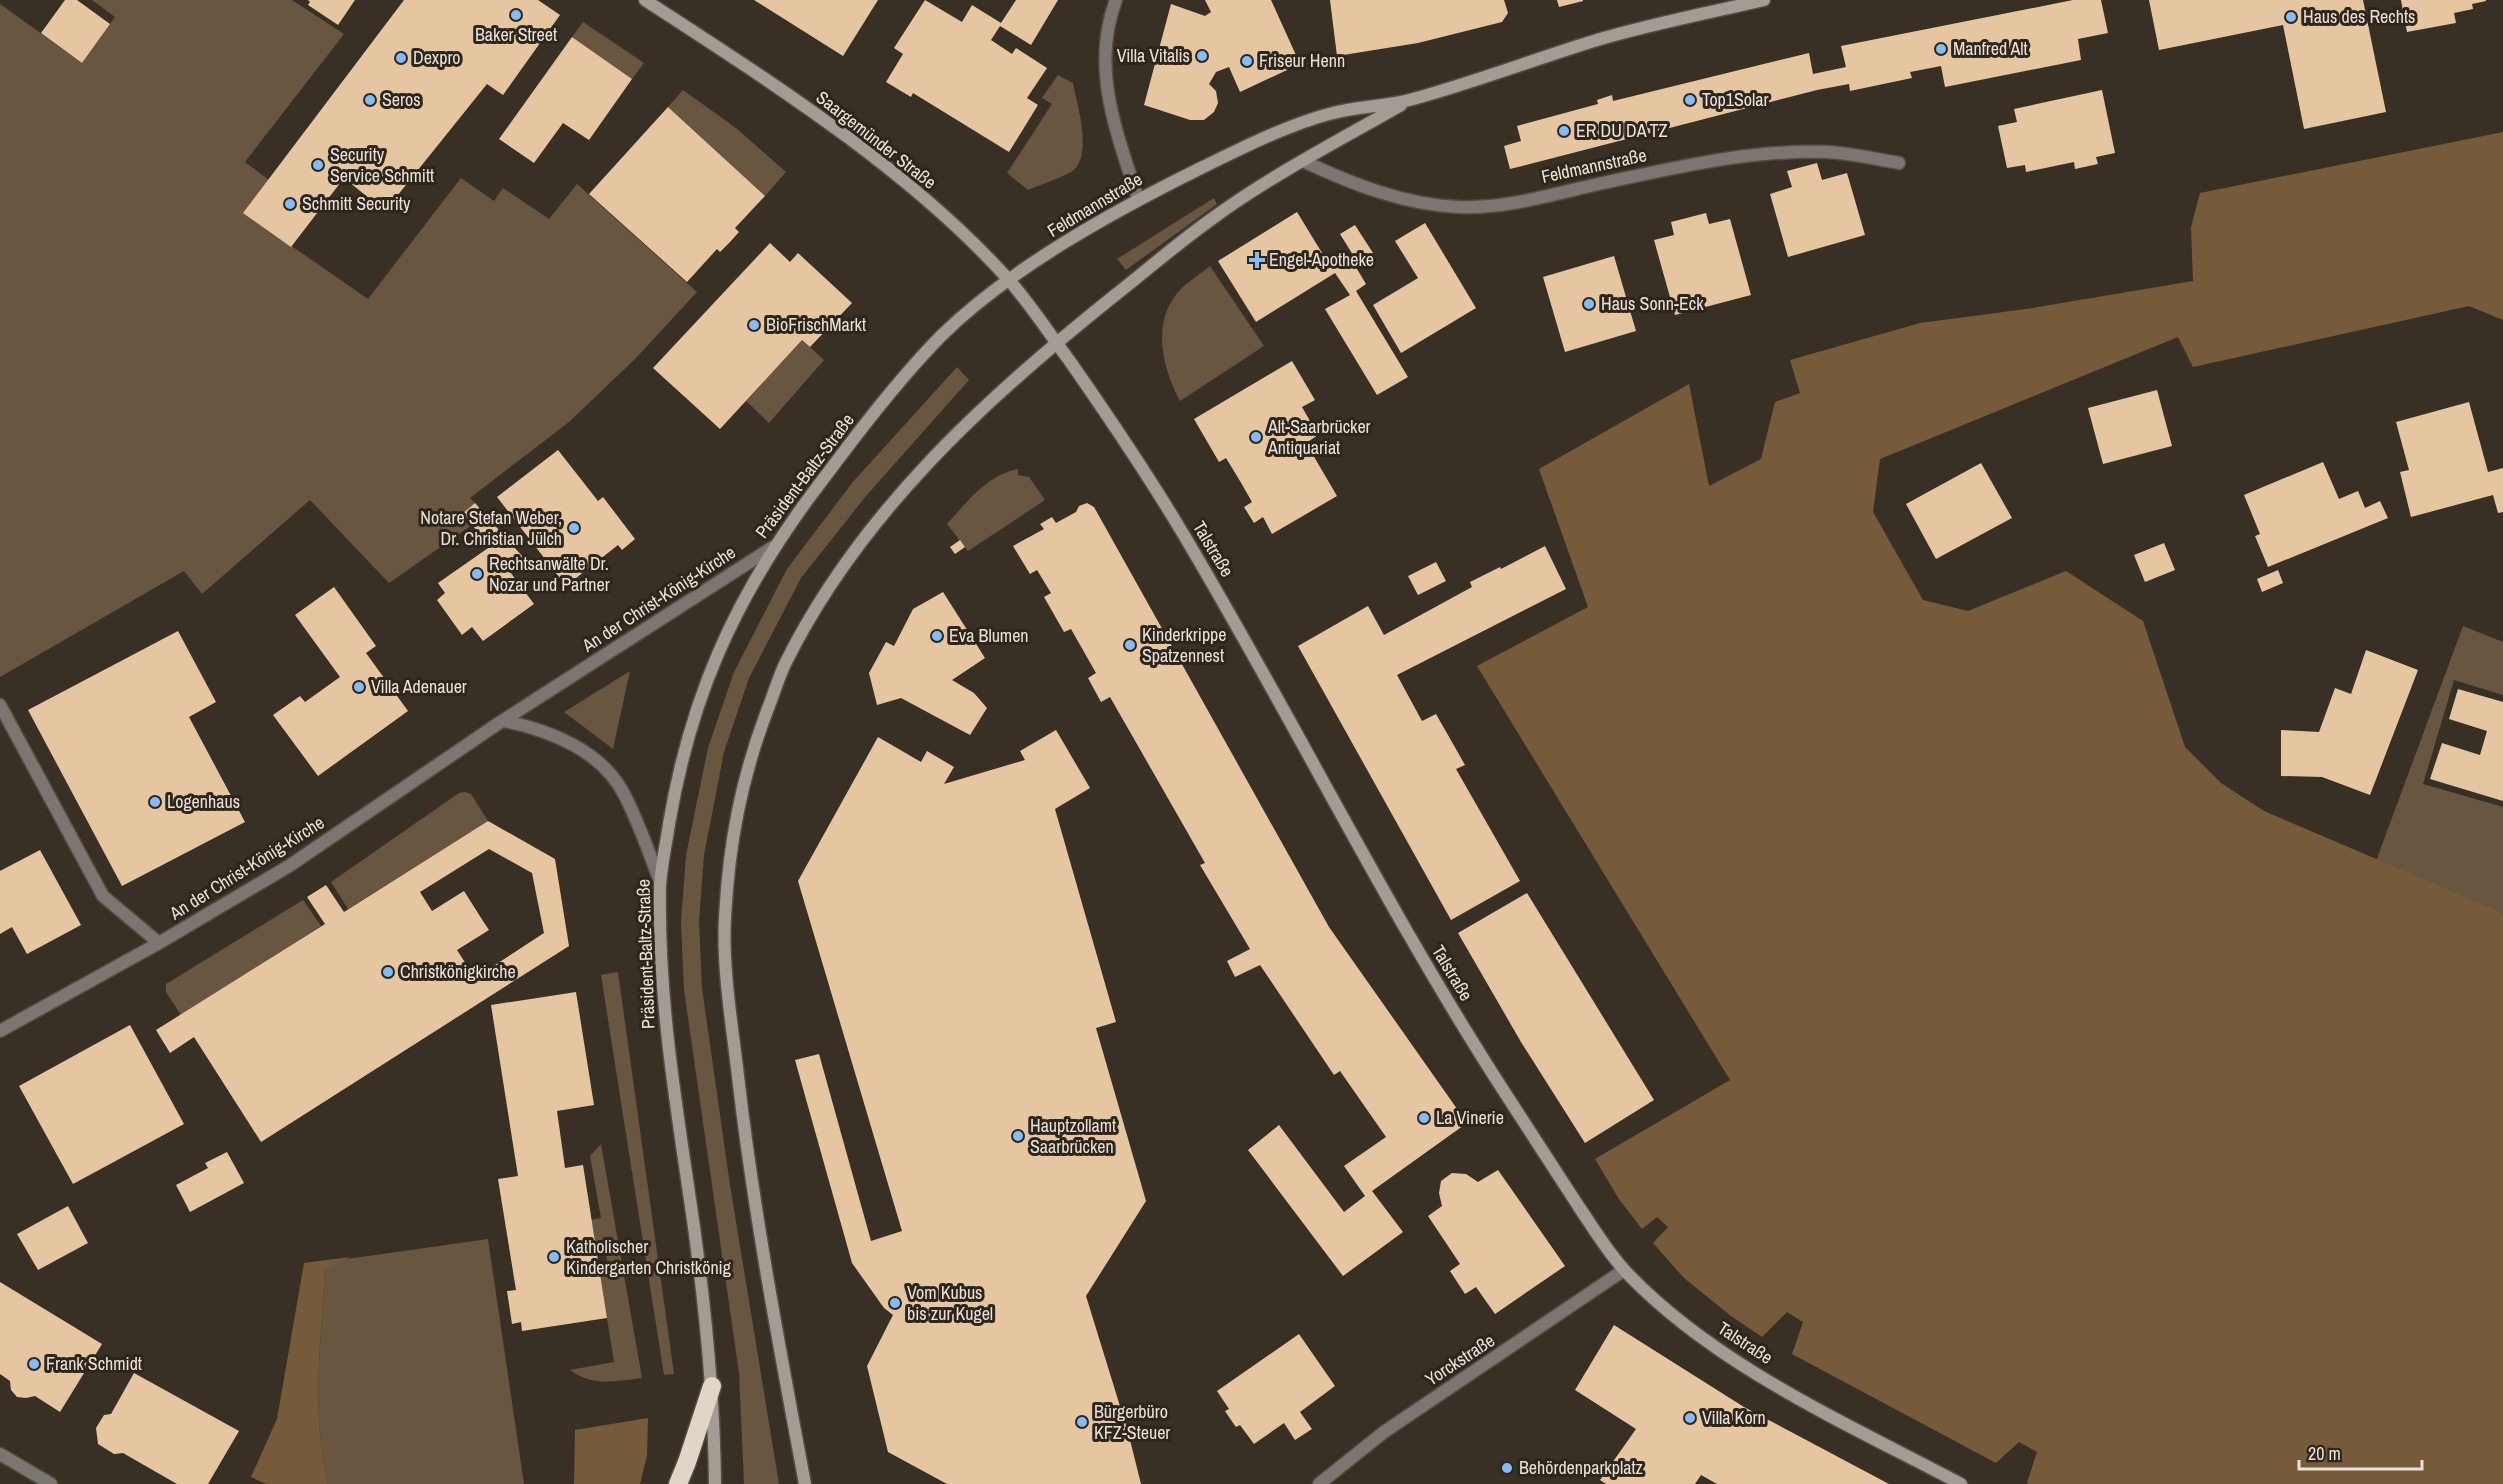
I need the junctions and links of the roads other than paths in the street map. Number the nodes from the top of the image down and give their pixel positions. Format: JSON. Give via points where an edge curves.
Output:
{"nodes":[{"id":1,"x":645,"y":0,"type":"edge"},
{"id":2,"x":1116,"y":0,"type":"edge"},
{"id":3,"x":1764,"y":0,"type":"edge"},
{"id":4,"x":1407,"y":101,"type":"junction"},
{"id":5,"x":1303,"y":161,"type":"junction"},
{"id":6,"x":1899,"y":163,"type":"dead end"},
{"id":7,"x":1138,"y":199,"type":"junction"},
{"id":8,"x":1009,"y":280,"type":"junction"},
{"id":9,"x":1056,"y":342,"type":"junction"},
{"id":10,"x":773,"y":547,"type":"junction"},
{"id":11,"x":0,"y":705,"type":"edge"},
{"id":12,"x":504,"y":721,"type":"junction"},
{"id":13,"x":660,"y":881,"type":"junction"},
{"id":14,"x":159,"y":943,"type":"junction"},
{"id":15,"x":0,"y":1031,"type":"edge"},
{"id":16,"x":1624,"y":1270,"type":"junction"},
{"id":17,"x":712,"y":1386,"type":"junction"},
{"id":18,"x":0,"y":1454,"type":"edge"},
{"id":19,"x":51,"y":1484,"type":"edge"},
{"id":20,"x":678,"y":1484,"type":"edge"},
{"id":21,"x":715,"y":1484,"type":"edge"},
{"id":22,"x":805,"y":1484,"type":"edge"},
{"id":23,"x":1319,"y":1484,"type":"edge"},
{"id":24,"x":1961,"y":1484,"type":"edge"}],
"edges":[{"from":1,"to":8,"type":"main road","name":"Saargemünder Straße","via":[[883,164],[954,225]]},
{"from":2,"to":7,"type":"street","via":[[1105,33],[1104,69],[1113,122]]},
{"from":3,"to":4,"type":"main road","name":"Feldmannstraße","via":[[1601,39]]},
{"from":4,"to":5,"type":"main road","name":"Feldmannstraße"},
{"from":4,"to":7,"type":"main road","name":"Feldmannstraße","via":[[1330,113],[1255,142]]},
{"from":5,"to":6,"type":"street","name":"Feldmannstraße","via":[[1379,192],[1460,207],[1502,204],[1692,164],[1756,155],[1826,152]]},
{"from":5,"to":9,"type":"main road","name":"Feldmannstraße","via":[[1214,217]]},
{"from":7,"to":8,"type":"main road","name":"Feldmannstraße"},
{"from":8,"to":9,"type":"main road","name":"Saargemünder Straße"},
{"from":8,"to":10,"type":"main road","name":"Präsident-Baltz-Straße","via":[[925,354],[844,451]]},
{"from":9,"to":16,"type":"main road","name":"Talstraße","via":[[1128,444],[1217,590],[1408,935],[1482,1057],[1597,1235]]},
{"from":9,"to":22,"type":"main road","via":[[959,429],[884,513],[824,593],[784,667],[750,758],[739,800],[725,920],[728,986],[751,1182]]},
{"from":10,"to":12,"type":"street","name":"An der Christ-König-Kirche"},
{"from":10,"to":13,"type":"main road","name":"Präsident-Baltz-Straße","via":[[711,666],[678,773]]},
{"from":11,"to":14,"type":"street","via":[[104,896]]},
{"from":12,"to":13,"type":"street","via":[[556,735],[609,774],[625,795]]},
{"from":12,"to":14,"type":"street","name":"An der Christ-König-Kirche","via":[[298,860]]},
{"from":13,"to":17,"type":"main road","name":"Präsident-Baltz-Straße","via":[[661,949],[672,1083]]},
{"from":14,"to":15,"type":"street","name":"An der Christ-König-Kirche"},
{"from":16,"to":23,"type":"street","name":"Yorckstraße","via":[[1384,1432]]},
{"from":16,"to":24,"type":"main road","name":"Talstraße","via":[[1713,1346],[1790,1393]]},
{"from":17,"to":20,"type":"highway"},
{"from":17,"to":21,"type":"main road","name":"Präsident-Baltz-Straße"},
{"from":18,"to":19,"type":"street"}]}
